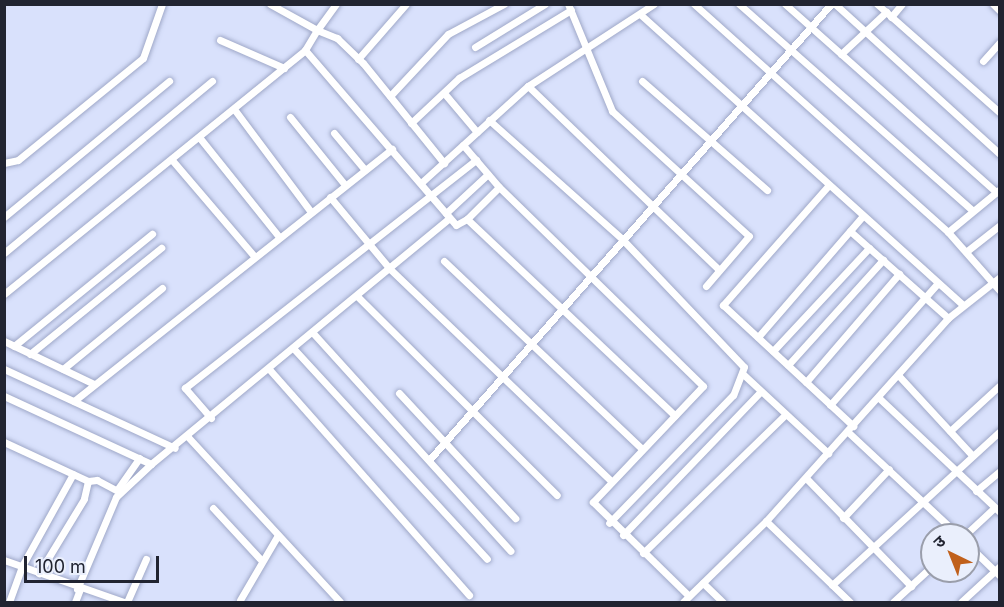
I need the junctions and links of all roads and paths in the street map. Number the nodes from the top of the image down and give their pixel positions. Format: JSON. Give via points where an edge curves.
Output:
{"nodes":[{"id":1,"x":162,"y":4,"type":"edge"},
{"id":2,"x":270,"y":4,"type":"edge"},
{"id":3,"x":336,"y":4,"type":"edge"},
{"id":4,"x":406,"y":4,"type":"edge"},
{"id":5,"x":504,"y":4,"type":"edge"},
{"id":6,"x":545,"y":4,"type":"edge"},
{"id":7,"x":654,"y":4,"type":"edge"},
{"id":8,"x":694,"y":4,"type":"edge"},
{"id":9,"x":739,"y":4,"type":"edge"},
{"id":10,"x":785,"y":4,"type":"edge"},
{"id":11,"x":831,"y":4,"type":"edge"},
{"id":12,"x":836,"y":4,"type":"edge"},
{"id":13,"x":878,"y":4,"type":"edge"},
{"id":14,"x":902,"y":4,"type":"edge"},
{"id":15,"x":993,"y":4,"type":"edge"},
{"id":16,"x":569,"y":7,"type":"edge"},
{"id":17,"x":999,"y":10,"type":"edge"},
{"id":18,"x":888,"y":14,"type":"junction"},
{"id":19,"x":641,"y":15,"type":"junction"},
{"id":20,"x":811,"y":27,"type":"junction"},
{"id":21,"x":317,"y":30,"type":"junction"},
{"id":22,"x":864,"y":31,"type":"junction"},
{"id":23,"x":220,"y":40,"type":"dead end"},
{"id":24,"x":999,"y":42,"type":"edge"},
{"id":25,"x":476,"y":46,"type":"dead end"},
{"id":26,"x":589,"y":47,"type":"junction"},
{"id":27,"x":305,"y":50,"type":"junction"},
{"id":28,"x":792,"y":50,"type":"junction"},
{"id":29,"x":841,"y":54,"type":"junction"},
{"id":30,"x":358,"y":58,"type":"junction"},
{"id":31,"x":983,"y":61,"type":"dead end"},
{"id":32,"x":284,"y":68,"type":"junction"},
{"id":33,"x":771,"y":74,"type":"junction"},
{"id":34,"x":169,"y":81,"type":"dead end"},
{"id":35,"x":212,"y":81,"type":"dead end"},
{"id":36,"x":642,"y":81,"type":"dead end"},
{"id":37,"x":528,"y":86,"type":"junction"},
{"id":38,"x":444,"y":93,"type":"junction"},
{"id":39,"x":390,"y":96,"type":"junction"},
{"id":40,"x":742,"y":106,"type":"junction"},
{"id":41,"x":234,"y":109,"type":"junction"},
{"id":42,"x":999,"y":113,"type":"edge"},
{"id":43,"x":290,"y":117,"type":"dead end"},
{"id":44,"x":489,"y":120,"type":"junction"},
{"id":45,"x":411,"y":123,"type":"junction"},
{"id":46,"x":477,"y":132,"type":"junction"},
{"id":47,"x":334,"y":133,"type":"dead end"},
{"id":48,"x":199,"y":137,"type":"junction"},
{"id":49,"x":711,"y":141,"type":"junction"},
{"id":50,"x":463,"y":146,"type":"junction"},
{"id":51,"x":392,"y":149,"type":"junction"},
{"id":52,"x":999,"y":154,"type":"edge"},
{"id":53,"x":172,"y":160,"type":"junction"},
{"id":54,"x":476,"y":160,"type":"junction"},
{"id":55,"x":4,"y":163,"type":"edge"},
{"id":56,"x":444,"y":163,"type":"junction"},
{"id":57,"x":365,"y":170,"type":"junction"},
{"id":58,"x":681,"y":173,"type":"junction"},
{"id":59,"x":488,"y":174,"type":"junction"},
{"id":60,"x":422,"y":182,"type":"junction"},
{"id":61,"x":345,"y":185,"type":"junction"},
{"id":62,"x":828,"y":186,"type":"junction"},
{"id":63,"x":499,"y":187,"type":"junction"},
{"id":64,"x":767,"y":190,"type":"dead end"},
{"id":65,"x":998,"y":191,"type":"edge"},
{"id":66,"x":330,"y":197,"type":"junction"},
{"id":67,"x":434,"y":197,"type":"junction"},
{"id":68,"x":651,"y":208,"type":"junction"},
{"id":69,"x":311,"y":212,"type":"junction"},
{"id":70,"x":973,"y":212,"type":"junction"},
{"id":71,"x":447,"y":216,"type":"junction"},
{"id":72,"x":862,"y":217,"type":"junction"},
{"id":73,"x":4,"y":218,"type":"edge"},
{"id":74,"x":466,"y":219,"type":"junction"},
{"id":75,"x":999,"y":225,"type":"edge"},
{"id":76,"x":850,"y":231,"type":"junction"},
{"id":77,"x":948,"y":232,"type":"junction"},
{"id":78,"x":152,"y":234,"type":"dead end"},
{"id":79,"x":279,"y":237,"type":"junction"},
{"id":80,"x":623,"y":240,"type":"junction"},
{"id":81,"x":370,"y":245,"type":"junction"},
{"id":82,"x":161,"y":248,"type":"dead end"},
{"id":83,"x":869,"y":248,"type":"junction"},
{"id":84,"x":966,"y":251,"type":"junction"},
{"id":85,"x":4,"y":253,"type":"edge"},
{"id":86,"x":254,"y":256,"type":"junction"},
{"id":87,"x":883,"y":260,"type":"junction"},
{"id":88,"x":444,"y":261,"type":"dead end"},
{"id":89,"x":390,"y":269,"type":"junction"},
{"id":90,"x":719,"y":270,"type":"junction"},
{"id":91,"x":899,"y":274,"type":"junction"},
{"id":92,"x":592,"y":276,"type":"junction"},
{"id":93,"x":999,"y":276,"type":"edge"},
{"id":94,"x":992,"y":282,"type":"junction"},
{"id":95,"x":937,"y":284,"type":"junction"},
{"id":96,"x":706,"y":286,"type":"dead end"},
{"id":97,"x":162,"y":288,"type":"dead end"},
{"id":98,"x":999,"y":291,"type":"edge"},
{"id":99,"x":4,"y":294,"type":"edge"},
{"id":100,"x":357,"y":296,"type":"junction"},
{"id":101,"x":925,"y":297,"type":"junction"},
{"id":102,"x":962,"y":304,"type":"junction"},
{"id":103,"x":564,"y":309,"type":"junction"},
{"id":104,"x":948,"y":318,"type":"junction"},
{"id":105,"x":313,"y":333,"type":"junction"},
{"id":106,"x":758,"y":337,"type":"junction"},
{"id":107,"x":4,"y":341,"type":"edge"},
{"id":108,"x":533,"y":345,"type":"junction"},
{"id":109,"x":14,"y":346,"type":"junction"},
{"id":110,"x":294,"y":349,"type":"junction"},
{"id":111,"x":773,"y":351,"type":"junction"},
{"id":112,"x":30,"y":354,"type":"junction"},
{"id":113,"x":788,"y":365,"type":"junction"},
{"id":114,"x":4,"y":369,"type":"edge"},
{"id":115,"x":63,"y":369,"type":"junction"},
{"id":116,"x":269,"y":369,"type":"junction"},
{"id":117,"x":744,"y":375,"type":"junction"},
{"id":118,"x":899,"y":376,"type":"junction"},
{"id":119,"x":502,"y":380,"type":"junction"},
{"id":120,"x":806,"y":382,"type":"junction"},
{"id":121,"x":94,"y":384,"type":"junction"},
{"id":122,"x":999,"y":385,"type":"edge"},
{"id":123,"x":762,"y":391,"type":"junction"},
{"id":124,"x":399,"y":393,"type":"dead end"},
{"id":125,"x":4,"y":396,"type":"edge"},
{"id":126,"x":879,"y":398,"type":"junction"},
{"id":127,"x":74,"y":401,"type":"junction"},
{"id":128,"x":830,"y":405,"type":"junction"},
{"id":129,"x":473,"y":414,"type":"junction"},
{"id":130,"x":786,"y":414,"type":"junction"},
{"id":131,"x":675,"y":416,"type":"junction"},
{"id":132,"x":211,"y":418,"type":"junction"},
{"id":133,"x":850,"y":429,"type":"junction"},
{"id":134,"x":950,"y":431,"type":"junction"},
{"id":135,"x":999,"y":431,"type":"edge"},
{"id":136,"x":188,"y":437,"type":"junction"},
{"id":137,"x":5,"y":443,"type":"edge"},
{"id":138,"x":446,"y":444,"type":"junction"},
{"id":139,"x":175,"y":448,"type":"junction"},
{"id":140,"x":640,"y":448,"type":"junction"},
{"id":141,"x":828,"y":453,"type":"junction"},
{"id":142,"x":972,"y":455,"type":"junction"},
{"id":143,"x":139,"y":458,"type":"junction"},
{"id":144,"x":429,"y":460,"type":"junction"},
{"id":145,"x":151,"y":464,"type":"junction"},
{"id":146,"x":889,"y":469,"type":"junction"},
{"id":147,"x":955,"y":471,"type":"junction"},
{"id":148,"x":999,"y":471,"type":"edge"},
{"id":149,"x":73,"y":474,"type":"junction"},
{"id":150,"x":806,"y":478,"type":"junction"},
{"id":151,"x":88,"y":481,"type":"junction"},
{"id":152,"x":611,"y":481,"type":"junction"},
{"id":153,"x":119,"y":491,"type":"junction"},
{"id":154,"x":976,"y":491,"type":"junction"},
{"id":155,"x":557,"y":495,"type":"dead end"},
{"id":156,"x":924,"y":501,"type":"junction"},
{"id":157,"x":213,"y":508,"type":"dead end"},
{"id":158,"x":997,"y":510,"type":"edge"},
{"id":159,"x":515,"y":518,"type":"dead end"},
{"id":160,"x":843,"y":518,"type":"junction"},
{"id":161,"x":766,"y":521,"type":"junction"},
{"id":162,"x":609,"y":522,"type":"junction"},
{"id":163,"x":946,"y":523,"type":"edge"},
{"id":164,"x":980,"y":523,"type":"edge"},
{"id":165,"x":278,"y":535,"type":"junction"},
{"id":166,"x":622,"y":535,"type":"junction"},
{"id":167,"x":873,"y":548,"type":"junction"},
{"id":168,"x":511,"y":551,"type":"dead end"},
{"id":169,"x":643,"y":553,"type":"junction"},
{"id":170,"x":980,"y":555,"type":"edge"},
{"id":171,"x":146,"y":559,"type":"dead end"},
{"id":172,"x":260,"y":559,"type":"junction"},
{"id":173,"x":487,"y":559,"type":"dead end"},
{"id":174,"x":4,"y":560,"type":"edge"},
{"id":175,"x":22,"y":566,"type":"junction"},
{"id":176,"x":998,"y":571,"type":"edge"},
{"id":177,"x":39,"y":573,"type":"junction"},
{"id":178,"x":920,"y":577,"type":"edge"},
{"id":179,"x":703,"y":583,"type":"junction"},
{"id":180,"x":832,"y":585,"type":"junction"},
{"id":181,"x":911,"y":586,"type":"junction"},
{"id":182,"x":79,"y":589,"type":"junction"},
{"id":183,"x":469,"y":595,"type":"dead end"},
{"id":184,"x":689,"y":596,"type":"junction"},
{"id":185,"x":240,"y":600,"type":"dead end"},
{"id":186,"x":9,"y":603,"type":"edge"},
{"id":187,"x":75,"y":603,"type":"edge"},
{"id":188,"x":126,"y":603,"type":"edge"},
{"id":189,"x":340,"y":603,"type":"edge"},
{"id":190,"x":683,"y":603,"type":"edge"},
{"id":191,"x":723,"y":603,"type":"edge"},
{"id":192,"x":850,"y":603,"type":"edge"},
{"id":193,"x":893,"y":603,"type":"edge"},
{"id":194,"x":961,"y":603,"type":"edge"}],
"edges":[{"from":1,"to":55,"type":"street","via":[[144,58],[18,160]]},
{"from":2,"to":21,"type":"street"},
{"from":3,"to":21,"type":"street"},
{"from":4,"to":30,"type":"street"},
{"from":5,"to":39,"type":"street","via":[[448,34]]},
{"from":6,"to":25,"type":"street"},
{"from":7,"to":19,"type":"street"},
{"from":8,"to":33,"type":"street"},
{"from":9,"to":28,"type":"street"},
{"from":10,"to":20,"type":"street"},
{"from":11,"to":20,"type":"street"},
{"from":12,"to":22,"type":"street"},
{"from":13,"to":18,"type":"street"},
{"from":14,"to":18,"type":"street"},
{"from":15,"to":17,"type":"street"},
{"from":16,"to":26,"type":"street"},
{"from":16,"to":38,"type":"street","via":[[478,65]]},
{"from":18,"to":22,"type":"street"},
{"from":18,"to":42,"type":"street"},
{"from":19,"to":26,"type":"street"},
{"from":19,"to":40,"type":"street"},
{"from":20,"to":28,"type":"street"},
{"from":20,"to":29,"type":"street"},
{"from":21,"to":27,"type":"street"},
{"from":21,"to":30,"type":"street","via":[[337,38]]},
{"from":22,"to":29,"type":"street"},
{"from":22,"to":52,"type":"street"},
{"from":23,"to":32,"type":"street"},
{"from":24,"to":31,"type":"street"},
{"from":26,"to":37,"type":"street"},
{"from":26,"to":58,"type":"street","via":[[612,111]]},
{"from":27,"to":32,"type":"street"},
{"from":27,"to":51,"type":"street"},
{"from":28,"to":33,"type":"street"},
{"from":28,"to":70,"type":"street"},
{"from":29,"to":65,"type":"street"},
{"from":30,"to":39,"type":"street"},
{"from":32,"to":41,"type":"street"},
{"from":33,"to":40,"type":"street"},
{"from":33,"to":77,"type":"street"},
{"from":34,"to":73,"type":"street"},
{"from":35,"to":85,"type":"street"},
{"from":36,"to":49,"type":"street"},
{"from":37,"to":44,"type":"street"},
{"from":37,"to":68,"type":"street"},
{"from":38,"to":45,"type":"street"},
{"from":38,"to":46,"type":"street"},
{"from":39,"to":45,"type":"street"},
{"from":40,"to":49,"type":"street"},
{"from":40,"to":62,"type":"street"},
{"from":41,"to":48,"type":"street"},
{"from":41,"to":69,"type":"street"},
{"from":43,"to":61,"type":"street"},
{"from":44,"to":46,"type":"street"},
{"from":44,"to":80,"type":"street"},
{"from":45,"to":56,"type":"street"},
{"from":46,"to":50,"type":"street"},
{"from":47,"to":57,"type":"street"},
{"from":48,"to":53,"type":"street"},
{"from":48,"to":79,"type":"street"},
{"from":49,"to":58,"type":"street"},
{"from":49,"to":64,"type":"street"},
{"from":50,"to":54,"type":"street"},
{"from":50,"to":56,"type":"street"},
{"from":51,"to":57,"type":"street"},
{"from":51,"to":60,"type":"street"},
{"from":53,"to":86,"type":"street"},
{"from":53,"to":99,"type":"street"},
{"from":54,"to":59,"type":"street"},
{"from":54,"to":67,"type":"street"},
{"from":56,"to":60,"type":"street"},
{"from":57,"to":61,"type":"street"},
{"from":58,"to":68,"type":"street"},
{"from":58,"to":90,"type":"street","via":[[749,236]]},
{"from":59,"to":63,"type":"street"},
{"from":59,"to":71,"type":"street"},
{"from":60,"to":67,"type":"street"},
{"from":61,"to":66,"type":"street"},
{"from":62,"to":72,"type":"street"},
{"from":62,"to":106,"type":"street","via":[[723,305]]},
{"from":63,"to":74,"type":"street"},
{"from":63,"to":92,"type":"street"},
{"from":65,"to":70,"type":"street"},
{"from":66,"to":69,"type":"street"},
{"from":66,"to":81,"type":"street"},
{"from":67,"to":71,"type":"street"},
{"from":67,"to":81,"type":"street"},
{"from":68,"to":80,"type":"street"},
{"from":68,"to":90,"type":"street"},
{"from":69,"to":79,"type":"street"},
{"from":70,"to":77,"type":"street"},
{"from":71,"to":74,"type":"street","via":[[460,226]]},
{"from":71,"to":89,"type":"street"},
{"from":72,"to":76,"type":"street"},
{"from":72,"to":95,"type":"street"},
{"from":74,"to":103,"type":"street"},
{"from":75,"to":84,"type":"street"},
{"from":76,"to":83,"type":"street"},
{"from":76,"to":106,"type":"street"},
{"from":77,"to":84,"type":"street"},
{"from":78,"to":109,"type":"street"},
{"from":79,"to":86,"type":"street"},
{"from":80,"to":92,"type":"street"},
{"from":80,"to":117,"type":"street","via":[[739,356]]},
{"from":81,"to":89,"type":"street"},
{"from":81,"to":132,"type":"street","via":[[185,388]]},
{"from":82,"to":112,"type":"street"},
{"from":83,"to":87,"type":"street"},
{"from":83,"to":111,"type":"street"},
{"from":84,"to":94,"type":"street"},
{"from":86,"to":121,"type":"street"},
{"from":87,"to":91,"type":"street"},
{"from":87,"to":113,"type":"street"},
{"from":88,"to":108,"type":"street"},
{"from":89,"to":100,"type":"street"},
{"from":89,"to":119,"type":"street"},
{"from":90,"to":96,"type":"street"},
{"from":91,"to":101,"type":"street"},
{"from":91,"to":120,"type":"street"},
{"from":92,"to":103,"type":"street"},
{"from":92,"to":131,"type":"street","via":[[703,386]]},
{"from":93,"to":94,"type":"street"},
{"from":94,"to":98,"type":"street"},
{"from":94,"to":102,"type":"street"},
{"from":95,"to":101,"type":"street"},
{"from":95,"to":102,"type":"street"},
{"from":97,"to":115,"type":"street"},
{"from":100,"to":105,"type":"street"},
{"from":100,"to":129,"type":"street"},
{"from":101,"to":104,"type":"street"},
{"from":101,"to":128,"type":"street"},
{"from":102,"to":104,"type":"street"},
{"from":103,"to":108,"type":"street"},
{"from":103,"to":131,"type":"street"},
{"from":104,"to":118,"type":"street"},
{"from":105,"to":110,"type":"street"},
{"from":105,"to":144,"type":"street"},
{"from":106,"to":111,"type":"street"},
{"from":107,"to":109,"type":"street"},
{"from":108,"to":119,"type":"street"},
{"from":108,"to":140,"type":"street"},
{"from":109,"to":112,"type":"street"},
{"from":110,"to":116,"type":"street"},
{"from":110,"to":173,"type":"street"},
{"from":111,"to":113,"type":"street"},
{"from":112,"to":115,"type":"street"},
{"from":113,"to":120,"type":"street"},
{"from":114,"to":127,"type":"street"},
{"from":115,"to":121,"type":"street"},
{"from":116,"to":132,"type":"street"},
{"from":116,"to":183,"type":"street"},
{"from":117,"to":123,"type":"street"},
{"from":117,"to":162,"type":"street","via":[[733,395]]},
{"from":118,"to":126,"type":"street"},
{"from":118,"to":134,"type":"street"},
{"from":119,"to":129,"type":"street"},
{"from":119,"to":152,"type":"street"},
{"from":120,"to":128,"type":"street"},
{"from":121,"to":127,"type":"street"},
{"from":122,"to":134,"type":"street"},
{"from":123,"to":130,"type":"street"},
{"from":123,"to":166,"type":"street"},
{"from":124,"to":138,"type":"street"},
{"from":125,"to":143,"type":"street"},
{"from":126,"to":133,"type":"street"},
{"from":126,"to":147,"type":"street"},
{"from":127,"to":139,"type":"street"},
{"from":128,"to":133,"type":"street"},
{"from":129,"to":138,"type":"street"},
{"from":129,"to":155,"type":"street"},
{"from":130,"to":141,"type":"street"},
{"from":130,"to":169,"type":"street"},
{"from":131,"to":140,"type":"street"},
{"from":132,"to":136,"type":"street"},
{"from":133,"to":141,"type":"street"},
{"from":133,"to":146,"type":"street"},
{"from":134,"to":142,"type":"street"},
{"from":135,"to":142,"type":"street"},
{"from":136,"to":139,"type":"street"},
{"from":136,"to":165,"type":"street"},
{"from":137,"to":149,"type":"street"},
{"from":138,"to":144,"type":"street"},
{"from":138,"to":159,"type":"street"},
{"from":139,"to":145,"type":"street"},
{"from":140,"to":152,"type":"street"},
{"from":141,"to":150,"type":"street"},
{"from":142,"to":147,"type":"street"},
{"from":143,"to":145,"type":"street"},
{"from":143,"to":153,"type":"street"},
{"from":144,"to":168,"type":"street"},
{"from":145,"to":153,"type":"street"},
{"from":146,"to":156,"type":"street"},
{"from":146,"to":160,"type":"street"},
{"from":147,"to":154,"type":"street"},
{"from":147,"to":156,"type":"street"},
{"from":148,"to":154,"type":"street"},
{"from":149,"to":151,"type":"street"},
{"from":149,"to":175,"type":"street"},
{"from":150,"to":160,"type":"street"},
{"from":150,"to":161,"type":"street"},
{"from":151,"to":153,"type":"street"},
{"from":151,"to":177,"type":"street","via":[[84,499]]},
{"from":152,"to":162,"type":"street","via":[[593,502]]},
{"from":153,"to":182,"type":"street"},
{"from":154,"to":158,"type":"street"},
{"from":156,"to":163,"type":"street"},
{"from":156,"to":167,"type":"street"},
{"from":157,"to":172,"type":"street"},
{"from":158,"to":164,"type":"street"},
{"from":160,"to":167,"type":"street"},
{"from":161,"to":179,"type":"street"},
{"from":161,"to":180,"type":"street"},
{"from":162,"to":166,"type":"street"},
{"from":165,"to":172,"type":"street"},
{"from":165,"to":189,"type":"street"},
{"from":166,"to":169,"type":"street"},
{"from":167,"to":180,"type":"street"},
{"from":167,"to":181,"type":"street"},
{"from":169,"to":184,"type":"street"},
{"from":170,"to":176,"type":"street"},
{"from":171,"to":188,"type":"street"},
{"from":172,"to":185,"type":"street"},
{"from":174,"to":175,"type":"street"},
{"from":175,"to":177,"type":"street"},
{"from":175,"to":186,"type":"street"},
{"from":176,"to":194,"type":"street"},
{"from":177,"to":182,"type":"street"},
{"from":178,"to":181,"type":"street"},
{"from":179,"to":184,"type":"street"},
{"from":179,"to":191,"type":"street"},
{"from":180,"to":192,"type":"street"},
{"from":181,"to":193,"type":"street"},
{"from":182,"to":187,"type":"street"},
{"from":182,"to":188,"type":"street"},
{"from":184,"to":190,"type":"street"}]}
